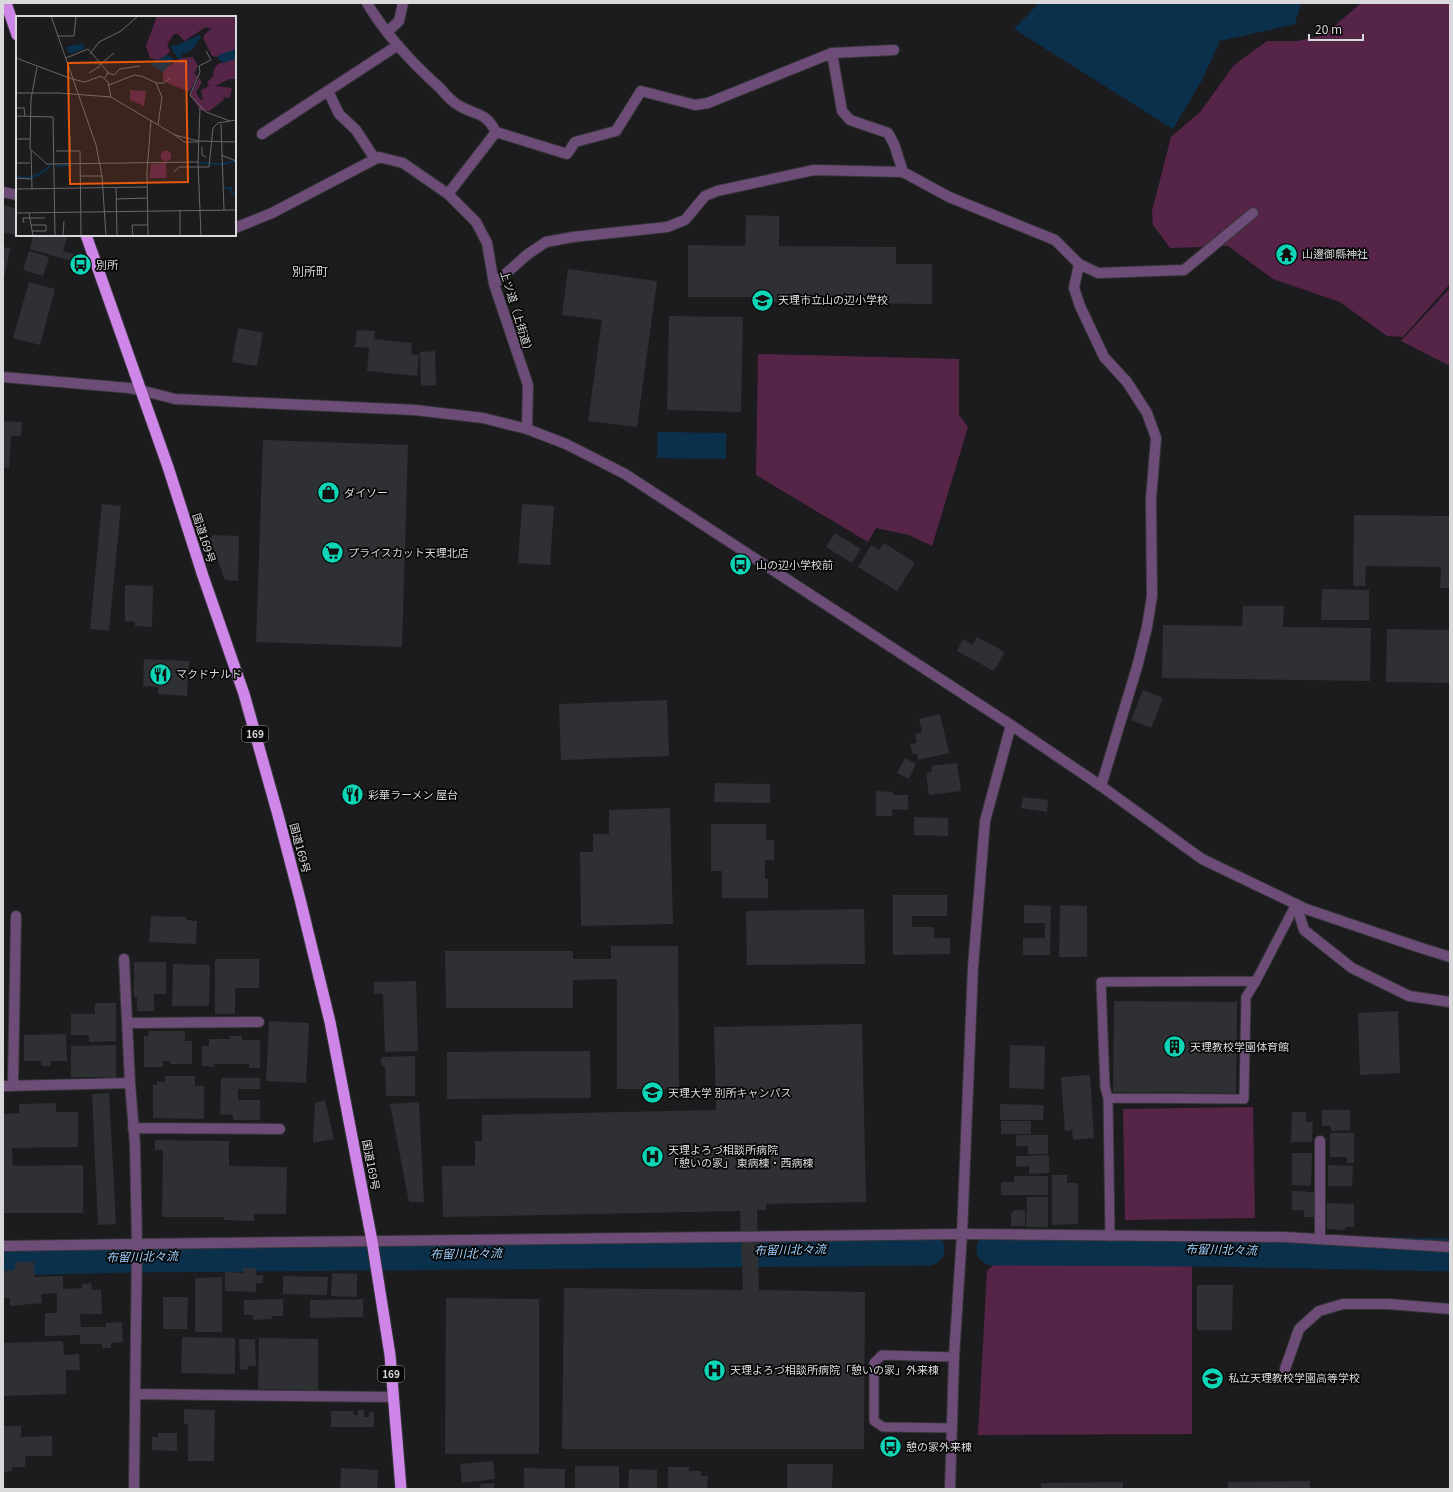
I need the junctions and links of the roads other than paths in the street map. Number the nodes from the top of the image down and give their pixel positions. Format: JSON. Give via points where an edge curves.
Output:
{"nodes":[{"id":1,"x":6,"y":3,"type":"edge"},
{"id":2,"x":366,"y":3,"type":"edge"},
{"id":3,"x":403,"y":3,"type":"edge"},
{"id":4,"x":16,"y":32,"type":"edge"},
{"id":5,"x":387,"y":32,"type":"junction"},
{"id":6,"x":398,"y":45,"type":"junction"},
{"id":7,"x":894,"y":50,"type":"dead end"},
{"id":8,"x":832,"y":53,"type":"junction"},
{"id":9,"x":328,"y":91,"type":"junction"},
{"id":10,"x":496,"y":132,"type":"junction"},
{"id":11,"x":262,"y":134,"type":"dead end"},
{"id":12,"x":375,"y":159,"type":"junction"},
{"id":13,"x":903,"y":172,"type":"junction"},
{"id":14,"x":3,"y":192,"type":"edge"},
{"id":15,"x":448,"y":194,"type":"junction"},
{"id":16,"x":16,"y":195,"type":"edge"},
{"id":17,"x":1253,"y":213,"type":"dead end"},
{"id":18,"x":236,"y":228,"type":"edge"},
{"id":19,"x":86,"y":236,"type":"edge"},
{"id":20,"x":1079,"y":264,"type":"junction"},
{"id":21,"x":494,"y":284,"type":"junction"},
{"id":22,"x":3,"y":377,"type":"edge"},
{"id":23,"x":140,"y":390,"type":"junction"},
{"id":24,"x":526,"y":429,"type":"junction"},
{"id":25,"x":1011,"y":725,"type":"junction"},
{"id":26,"x":1101,"y":786,"type":"junction"},
{"id":27,"x":1296,"y":904,"type":"junction"},
{"id":28,"x":16,"y":916,"type":"dead end"},
{"id":29,"x":1450,"y":956,"type":"edge"},
{"id":30,"x":124,"y":959,"type":"dead end"},
{"id":31,"x":1256,"y":981,"type":"junction"},
{"id":32,"x":1450,"y":1002,"type":"edge"},
{"id":33,"x":259,"y":1022,"type":"dead end"},
{"id":34,"x":127,"y":1023,"type":"junction"},
{"id":35,"x":130,"y":1083,"type":"junction"},
{"id":36,"x":8,"y":1086,"type":"edge"},
{"id":37,"x":1108,"y":1098,"type":"junction"},
{"id":38,"x":133,"y":1128,"type":"junction"},
{"id":39,"x":280,"y":1129,"type":"dead end"},
{"id":40,"x":1320,"y":1142,"type":"dead end"},
{"id":41,"x":1110,"y":1236,"type":"junction"},
{"id":42,"x":961,"y":1239,"type":"junction"},
{"id":43,"x":1320,"y":1239,"type":"junction"},
{"id":44,"x":372,"y":1244,"type":"junction"},
{"id":45,"x":3,"y":1246,"type":"edge"},
{"id":46,"x":1450,"y":1247,"type":"edge"},
{"id":47,"x":137,"y":1252,"type":"junction"},
{"id":48,"x":1450,"y":1308,"type":"edge"},
{"id":49,"x":954,"y":1357,"type":"junction"},
{"id":50,"x":1285,"y":1369,"type":"dead end"},
{"id":51,"x":136,"y":1394,"type":"junction"},
{"id":52,"x":393,"y":1398,"type":"junction"},
{"id":53,"x":951,"y":1428,"type":"junction"},
{"id":54,"x":134,"y":1489,"type":"edge"},
{"id":55,"x":401,"y":1489,"type":"edge"},
{"id":56,"x":950,"y":1489,"type":"edge"}],
"edges":[{"from":1,"to":4,"type":"highway"},
{"from":2,"to":5,"type":"street"},
{"from":3,"to":5,"type":"street","via":[[399,21]]},
{"from":5,"to":6,"type":"street"},
{"from":6,"to":9,"type":"street"},
{"from":6,"to":10,"type":"street","via":[[422,72],[458,105],[479,113],[491,122]]},
{"from":7,"to":8,"type":"street"},
{"from":8,"to":10,"type":"street","via":[[708,103],[695,105],[641,91],[616,131],[575,142],[567,154]]},
{"from":8,"to":13,"type":"street","via":[[842,111],[850,120],[888,133]]},
{"from":9,"to":11,"type":"street"},
{"from":9,"to":12,"type":"street","via":[[339,114],[356,130]]},
{"from":10,"to":15,"type":"street"},
{"from":12,"to":15,"type":"street","name":"上ツ道（上街道）","via":[[379,157],[403,164]]},
{"from":12,"to":18,"type":"street","via":[[272,213]]},
{"from":13,"to":20,"type":"street","via":[[949,197],[1055,240]]},
{"from":13,"to":21,"type":"street","via":[[814,170],[717,191],[705,196],[685,220],[667,227],[546,242]]},
{"from":14,"to":16,"type":"street"},
{"from":15,"to":21,"type":"street","name":"上ツ道（上街道）","via":[[476,222],[482,232],[487,243]]},
{"from":17,"to":20,"type":"street","via":[[1184,270],[1098,273]]},
{"from":19,"to":23,"type":"highway","name":"国道169号","number":"169"},
{"from":20,"to":26,"type":"street","via":[[1074,288],[1080,306],[1104,357],[1127,382],[1147,412],[1156,438],[1151,499],[1152,596],[1138,667]]},
{"from":21,"to":24,"type":"street","name":"上ツ道（上街道）","via":[[528,386]]},
{"from":22,"to":23,"type":"street"},
{"from":23,"to":24,"type":"street","via":[[175,399],[415,410],[483,418]]},
{"from":23,"to":44,"type":"highway","name":"国道169号","number":"169","via":[[244,694],[280,823],[330,1022]]},
{"from":24,"to":25,"type":"street","via":[[566,444],[625,474]]},
{"from":25,"to":26,"type":"street"},
{"from":25,"to":42,"type":"street","via":[[985,821],[973,967]]},
{"from":26,"to":27,"type":"street","via":[[1202,859]]},
{"from":27,"to":29,"type":"street"},
{"from":27,"to":31,"type":"lane"},
{"from":27,"to":32,"type":"street","via":[[1304,930],[1352,968],[1409,996]]},
{"from":28,"to":36,"type":"street"},
{"from":30,"to":34,"type":"street"},
{"from":31,"to":37,"type":"lane","via":[[1246,997],[1244,1099]]},
{"from":31,"to":37,"type":"lane","via":[[1101,982],[1105,1087]]},
{"from":33,"to":34,"type":"street"},
{"from":34,"to":35,"type":"street"},
{"from":35,"to":36,"type":"street"},
{"from":35,"to":38,"type":"street"},
{"from":37,"to":41,"type":"lane"},
{"from":38,"to":39,"type":"street"},
{"from":38,"to":47,"type":"street"},
{"from":40,"to":43,"type":"street"},
{"from":41,"to":42,"type":"street"},
{"from":41,"to":43,"type":"street"},
{"from":42,"to":44,"type":"street"},
{"from":42,"to":49,"type":"street"},
{"from":43,"to":46,"type":"street"},
{"from":44,"to":47,"type":"street"},
{"from":44,"to":52,"type":"highway","name":"国道169号","number":"169","via":[[390,1355]]},
{"from":45,"to":47,"type":"street"},
{"from":47,"to":51,"type":"street"},
{"from":48,"to":50,"type":"street","via":[[1343,1304],[1320,1311],[1299,1329]]},
{"from":49,"to":53,"type":"street"},
{"from":49,"to":53,"type":"lane","via":[[882,1356],[874,1363],[874,1421],[883,1427]]},
{"from":51,"to":52,"type":"street"},
{"from":51,"to":54,"type":"street"},
{"from":52,"to":55,"type":"highway","name":"国道169号","number":"169"},
{"from":53,"to":56,"type":"street"}]}
